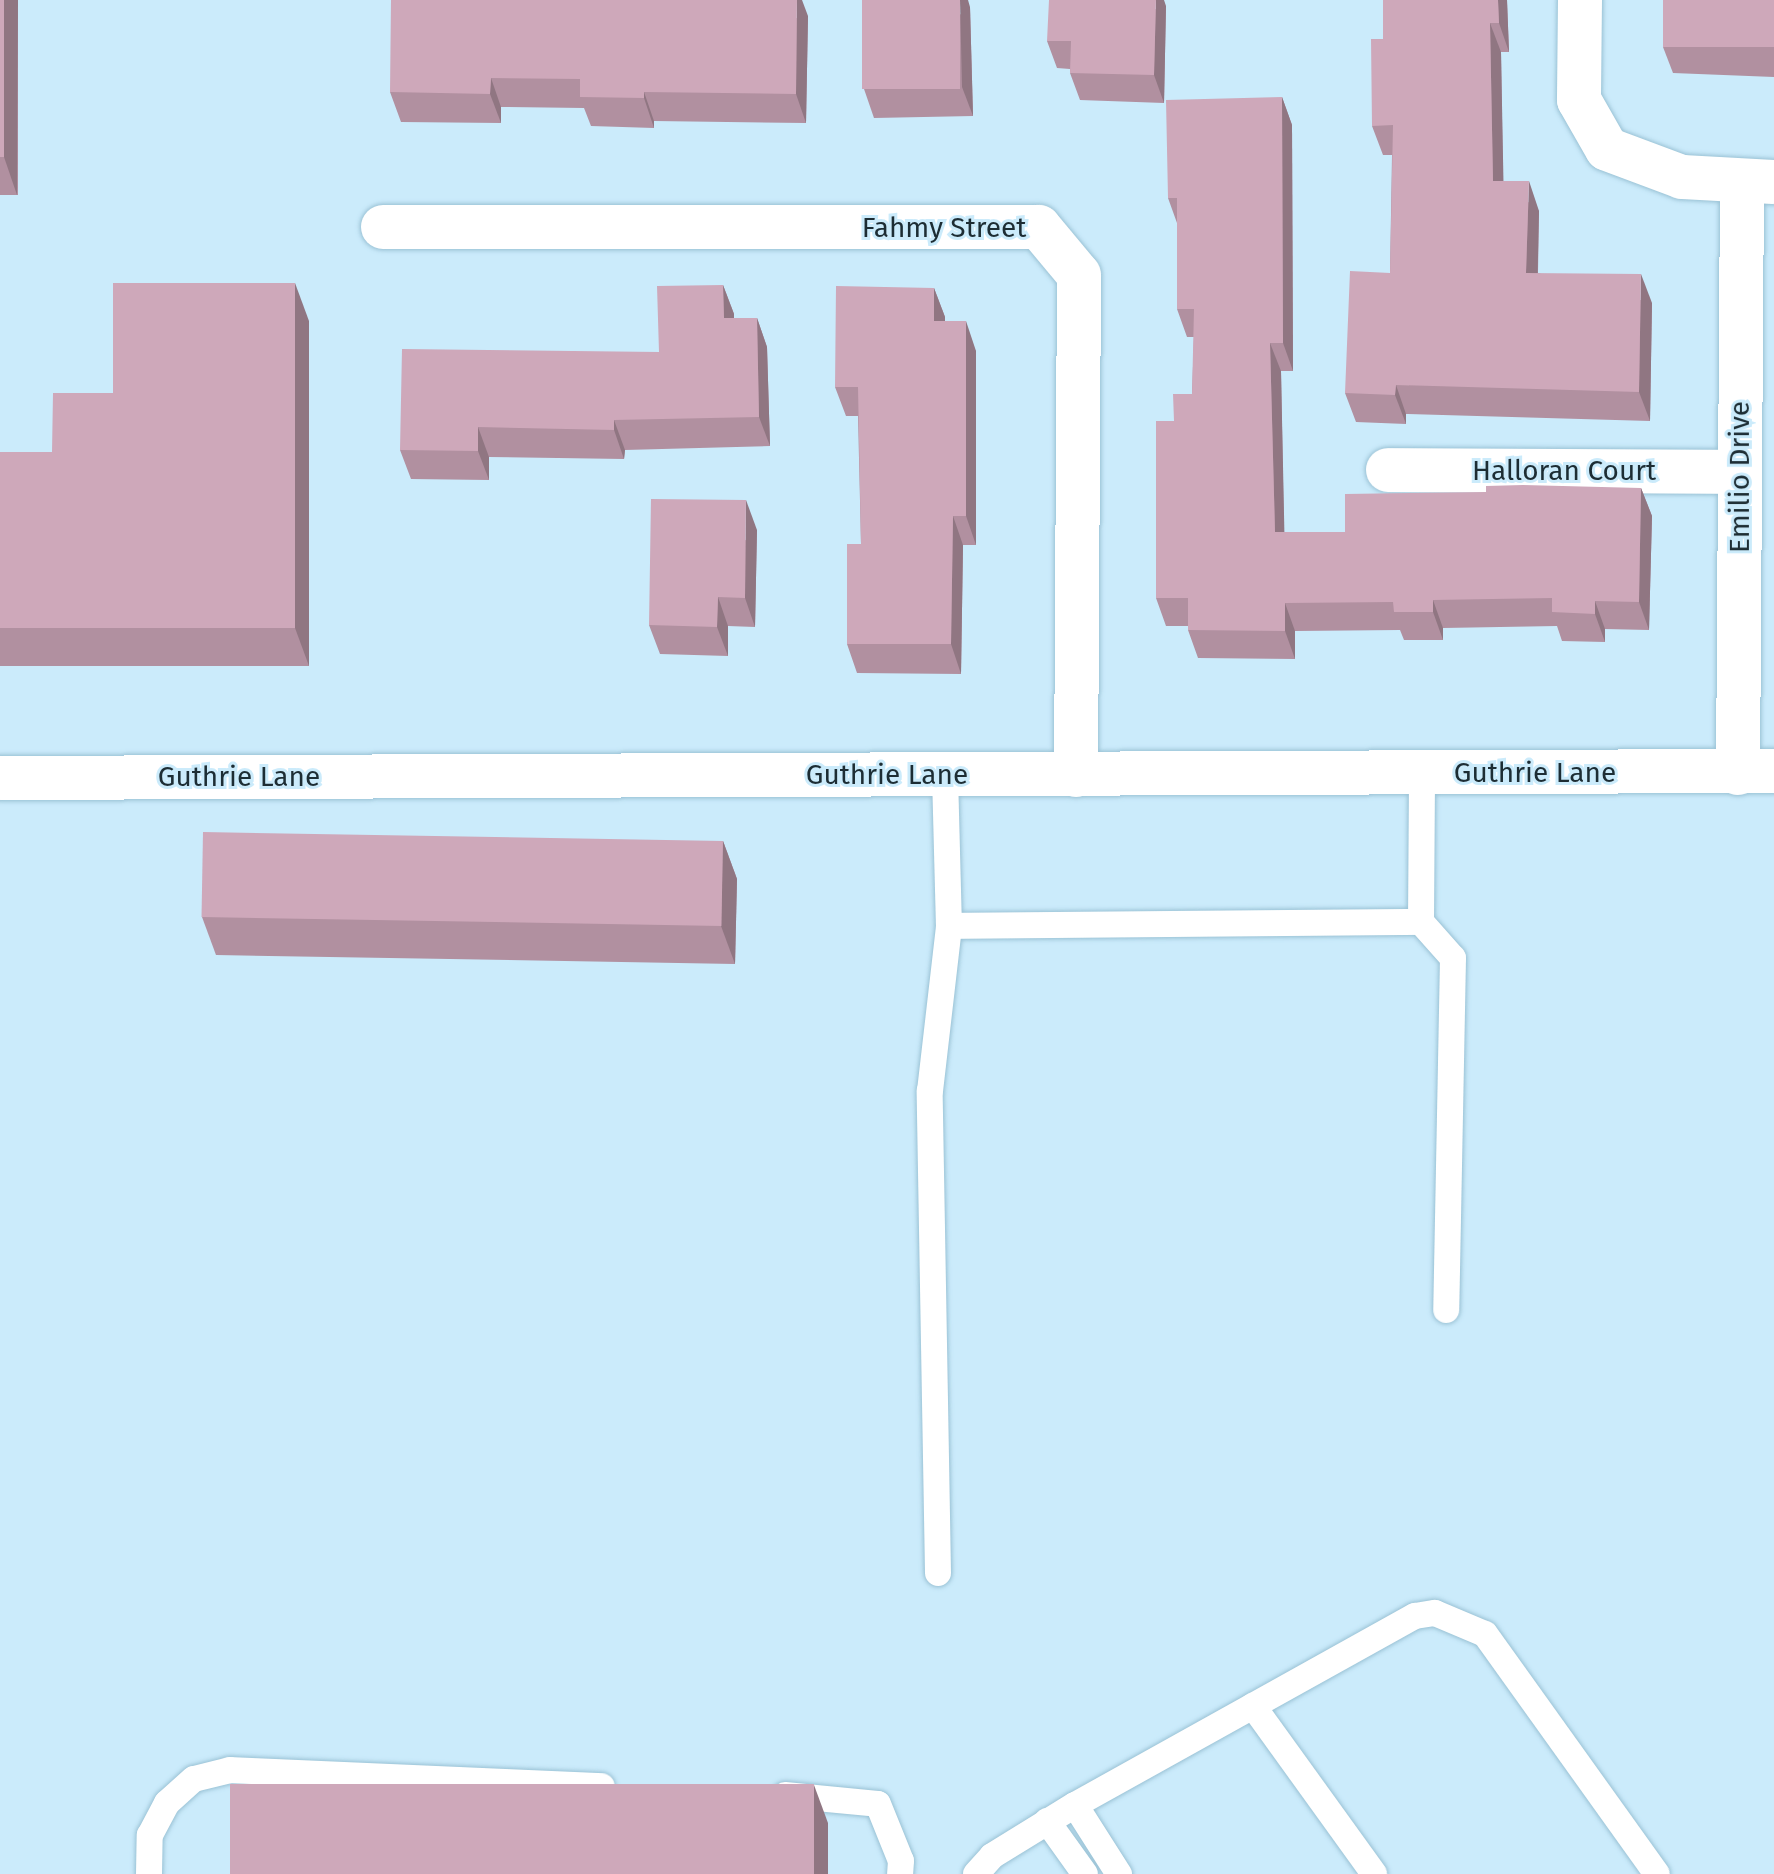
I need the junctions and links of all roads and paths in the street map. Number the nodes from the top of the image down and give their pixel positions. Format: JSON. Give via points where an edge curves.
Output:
{"nodes":[{"id":1,"x":1580,"y":0,"type":"edge"},
{"id":2,"x":1758,"y":182,"type":"edge"},
{"id":3,"x":383,"y":227,"type":"dead end"},
{"id":4,"x":1388,"y":470,"type":"dead end"},
{"id":5,"x":1740,"y":472,"type":"junction"},
{"id":6,"x":1756,"y":772,"type":"edge"},
{"id":7,"x":1422,"y":773,"type":"junction"},
{"id":8,"x":945,"y":775,"type":"junction"},
{"id":9,"x":1076,"y":775,"type":"junction"},
{"id":10,"x":0,"y":778,"type":"edge"},
{"id":11,"x":1421,"y":922,"type":"junction"},
{"id":12,"x":949,"y":926,"type":"junction"},
{"id":13,"x":1446,"y":1310,"type":"dead end"},
{"id":14,"x":938,"y":1573,"type":"dead end"},
{"id":15,"x":1253,"y":1706,"type":"junction"},
{"id":16,"x":624,"y":1787,"type":"edge"},
{"id":17,"x":766,"y":1794,"type":"edge"},
{"id":18,"x":1075,"y":1805,"type":"junction"},
{"id":19,"x":1047,"y":1821,"type":"junction"},
{"id":20,"x":149,"y":1874,"type":"edge"},
{"id":21,"x":900,"y":1874,"type":"edge"},
{"id":22,"x":976,"y":1874,"type":"edge"},
{"id":23,"x":1085,"y":1874,"type":"edge"},
{"id":24,"x":1119,"y":1874,"type":"edge"},
{"id":25,"x":1374,"y":1874,"type":"edge"},
{"id":26,"x":1657,"y":1874,"type":"edge"}],
"edges":[{"from":1,"to":2,"type":"street","via":[[1579,100],[1607,149],[1682,177]]},
{"from":2,"to":5,"type":"street","name":"Emilio Drive"},
{"from":3,"to":9,"type":"street","name":"Fahmy Street","via":[[1039,227],[1079,275]]},
{"from":4,"to":5,"type":"street","name":"Halloran Court"},
{"from":5,"to":6,"type":"street","name":"Emilio Drive"},
{"from":6,"to":7,"type":"street","name":"Guthrie Lane"},
{"from":7,"to":9,"type":"street","name":"Guthrie Lane"},
{"from":7,"to":11,"type":"lane"},
{"from":8,"to":9,"type":"street","name":"Guthrie Lane"},
{"from":8,"to":10,"type":"street","name":"Guthrie Lane"},
{"from":8,"to":12,"type":"lane"},
{"from":11,"to":12,"type":"lane"},
{"from":11,"to":13,"type":"lane","via":[[1453,958]]},
{"from":12,"to":14,"type":"lane","via":[[930,1091]]},
{"from":15,"to":18,"type":"lane"},
{"from":15,"to":25,"type":"lane"},
{"from":15,"to":26,"type":"lane","via":[[1415,1616],[1435,1613],[1460,1620],[1485,1634]]},
{"from":16,"to":20,"type":"lane","via":[[230,1770],[194,1779],[167,1803],[150,1835]]},
{"from":17,"to":21,"type":"lane","via":[[878,1804],[901,1861]]},
{"from":18,"to":19,"type":"lane"},
{"from":18,"to":24,"type":"lane"},
{"from":19,"to":22,"type":"lane","via":[[992,1856]]},
{"from":19,"to":23,"type":"lane"}]}
